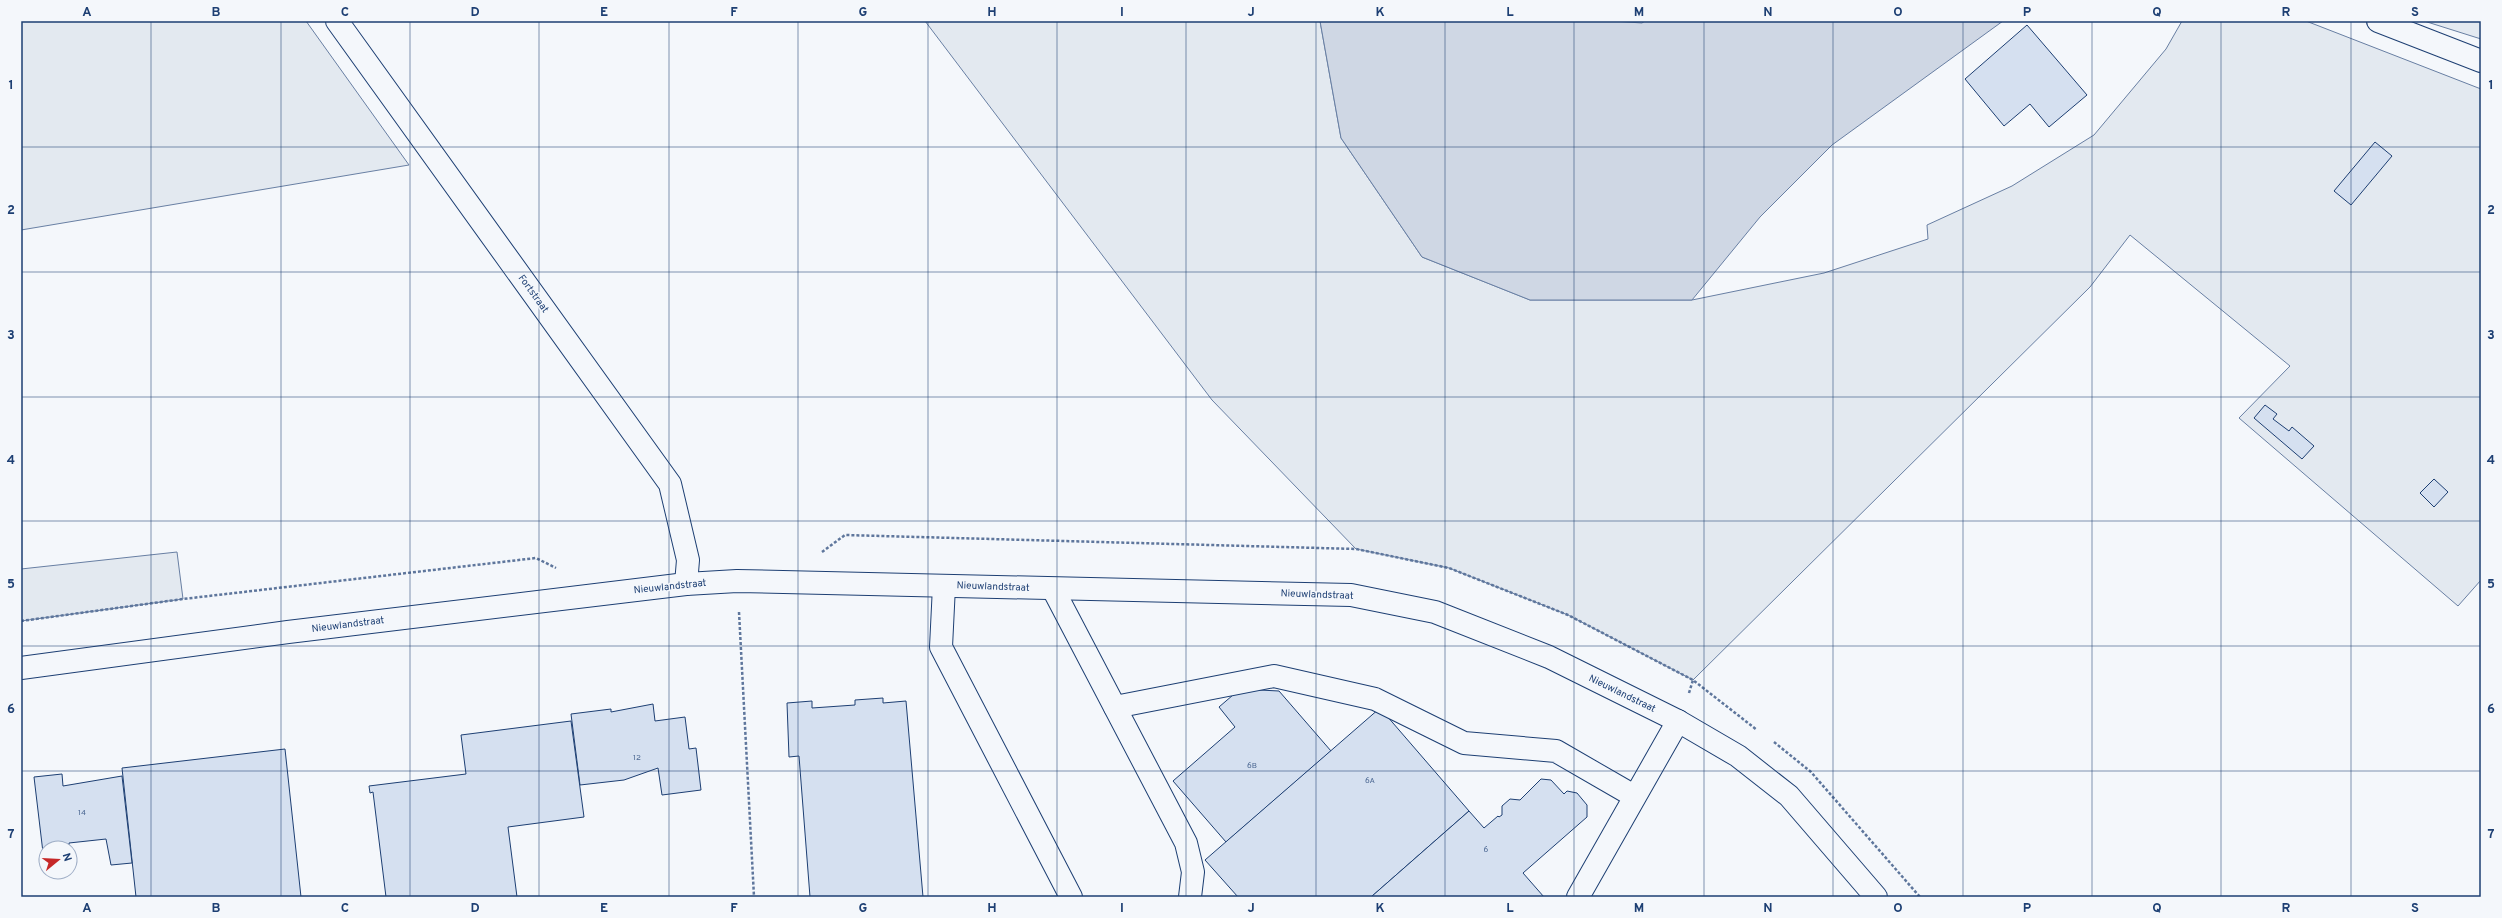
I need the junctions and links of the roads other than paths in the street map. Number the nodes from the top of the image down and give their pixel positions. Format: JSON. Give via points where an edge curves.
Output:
{"nodes":[{"id":1,"x":337,"y":21,"type":"edge"},
{"id":2,"x":2378,"y":21,"type":"edge"},
{"id":3,"x":2481,"y":62,"type":"edge"},
{"id":4,"x":686,"y":584,"type":"junction"},
{"id":5,"x":944,"y":586,"type":"junction"},
{"id":6,"x":1053,"y":589,"type":"junction"},
{"id":7,"x":21,"y":668,"type":"edge"},
{"id":8,"x":1115,"y":707,"type":"junction"},
{"id":9,"x":1678,"y":721,"type":"junction"},
{"id":10,"x":1634,"y":796,"type":"junction"},
{"id":11,"x":1071,"y":897,"type":"edge"},
{"id":12,"x":1190,"y":897,"type":"edge"},
{"id":13,"x":1578,"y":897,"type":"edge"},
{"id":14,"x":1876,"y":897,"type":"edge"}],
"edges":[{"from":1,"to":4,"type":"street","name":"Fortstraat","via":[[670,484],[688,560]]},
{"from":2,"to":3,"type":"street"},
{"from":4,"to":5,"type":"street","name":"Nieuwlandstraat","via":[[737,581]]},
{"from":4,"to":7,"type":"street","name":"Nieuwlandstraat","via":[[288,632]]},
{"from":5,"to":6,"type":"street","name":"Nieuwlandstraat"},
{"from":5,"to":11,"type":"street","via":[[941,647]]},
{"from":6,"to":8,"type":"street"},
{"from":6,"to":9,"type":"street","name":"Nieuwlandstraat","via":[[1351,595],[1435,612],[1549,657]]},
{"from":8,"to":10,"type":"street","via":[[1274,676],[1376,699],[1464,743],[1556,751]]},
{"from":8,"to":12,"type":"street","via":[[1186,843],[1193,872]]},
{"from":9,"to":10,"type":"street"},
{"from":9,"to":14,"type":"street","name":"Nieuwlandstraat","via":[[1738,756],[1789,796]]},
{"from":10,"to":13,"type":"street"}]}
